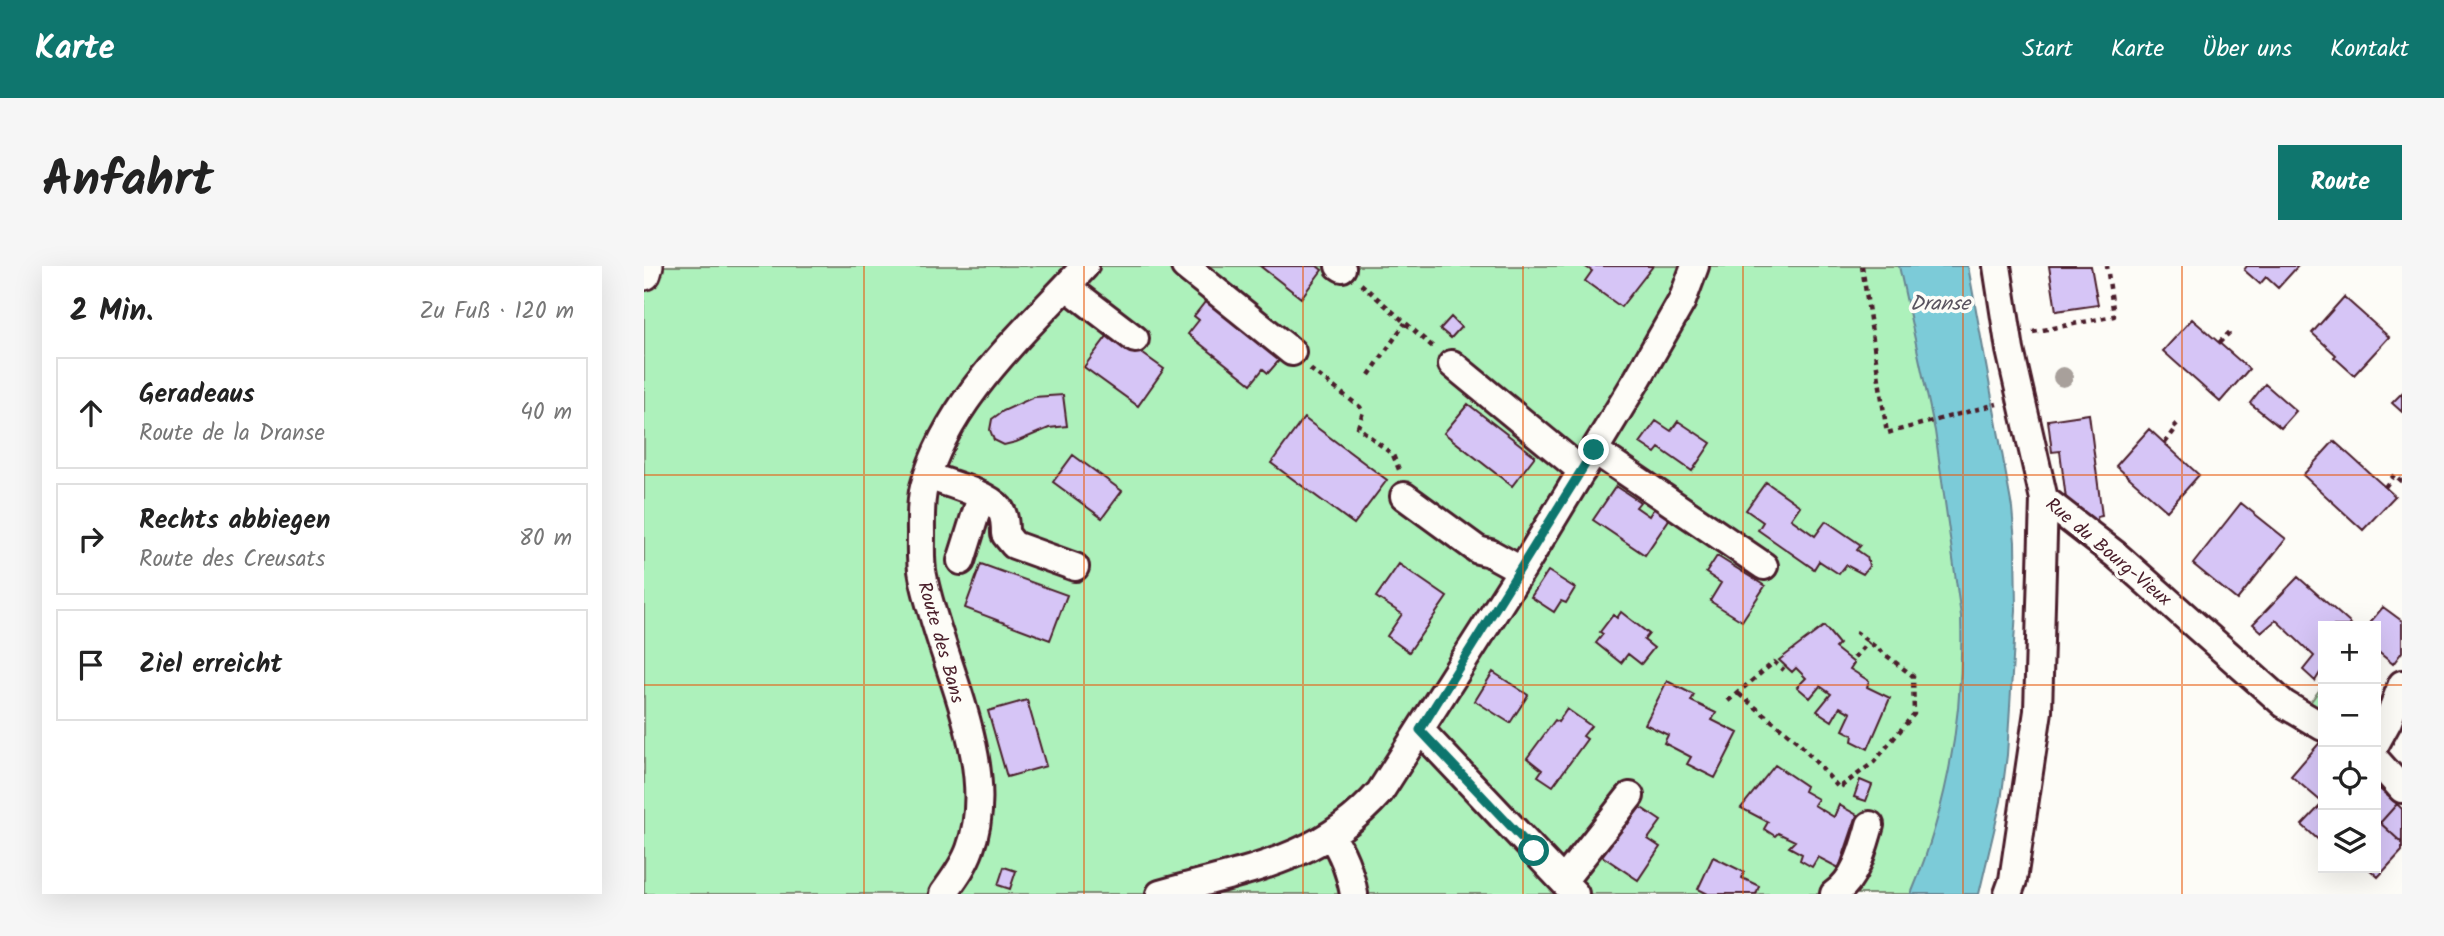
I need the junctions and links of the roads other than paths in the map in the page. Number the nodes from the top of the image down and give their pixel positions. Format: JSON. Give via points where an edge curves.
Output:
{"nodes":[{"id":1,"x":646,"y":266,"type":"edge"},
{"id":2,"x":1085,"y":266,"type":"edge"},
{"id":3,"x":1185,"y":266,"type":"edge"},
{"id":4,"x":1997,"y":266,"type":"edge"},
{"id":5,"x":1686,"y":270,"type":"edge"},
{"id":6,"x":644,"y":272,"type":"edge"},
{"id":7,"x":1067,"y":287,"type":"junction"},
{"id":8,"x":1135,"y":339,"type":"dead end"},
{"id":9,"x":1292,"y":352,"type":"road end"},
{"id":10,"x":1452,"y":364,"type":"road end"},
{"id":11,"x":1588,"y":460,"type":"junction"},
{"id":12,"x":928,"y":476,"type":"junction"},
{"id":13,"x":1404,"y":496,"type":"road end"},
{"id":14,"x":981,"y":497,"type":"junction"},
{"id":15,"x":2043,"y":499,"type":"junction"},
{"id":16,"x":961,"y":561,"type":"dead end"},
{"id":17,"x":1764,"y":566,"type":"dead end"},
{"id":18,"x":1075,"y":567,"type":"dead end"},
{"id":19,"x":1521,"y":570,"type":"junction"},
{"id":20,"x":2402,"y":684,"type":"edge"},
{"id":21,"x":2318,"y":724,"type":"edge"},
{"id":22,"x":1420,"y":730,"type":"junction"},
{"id":23,"x":2381,"y":734,"type":"edge"},
{"id":24,"x":2381,"y":766,"type":"edge"},
{"id":25,"x":2402,"y":789,"type":"edge"},
{"id":26,"x":1630,"y":796,"type":"dead end"},
{"id":27,"x":1870,"y":825,"type":"dead end"},
{"id":28,"x":1331,"y":836,"type":"junction"},
{"id":29,"x":1569,"y":888,"type":"edge"},
{"id":30,"x":943,"y":894,"type":"edge"},
{"id":31,"x":1160,"y":894,"type":"edge"},
{"id":32,"x":1354,"y":894,"type":"edge"},
{"id":33,"x":1833,"y":894,"type":"edge"},
{"id":34,"x":2008,"y":894,"type":"edge"}],
"edges":[{"from":1,"to":6,"type":"main road"},
{"from":2,"to":7,"type":"street","name":"Route des Bans"},
{"from":3,"to":9,"type":"street"},
{"from":4,"to":15,"type":"street","name":"Rue du Bourg-Vieux"},
{"from":5,"to":11,"type":"street","via":[[1682,301]]},
{"from":7,"to":8,"type":"street"},
{"from":7,"to":12,"type":"street","name":"Route des Bans","via":[[968,399],[942,441]]},
{"from":10,"to":11,"type":"street"},
{"from":11,"to":17,"type":"street"},
{"from":11,"to":19,"type":"street"},
{"from":12,"to":14,"type":"street"},
{"from":12,"to":30,"type":"street","name":"Route des Bans","via":[[920,516],[923,578],[973,750],[979,796],[971,846]]},
{"from":13,"to":19,"type":"street","via":[[1478,550]]},
{"from":14,"to":16,"type":"street"},
{"from":14,"to":18,"type":"street","via":[[1001,510],[1004,534],[1014,545]]},
{"from":15,"to":21,"type":"street","name":"Rue du Bourg-Vieux","via":[[2116,555],[2284,704]]},
{"from":15,"to":34,"type":"street","via":[[2038,711]]},
{"from":19,"to":22,"type":"street"},
{"from":20,"to":23,"type":"street"},
{"from":22,"to":28,"type":"street","via":[[1380,792]]},
{"from":22,"to":29,"type":"street"},
{"from":24,"to":25,"type":"street"},
{"from":26,"to":29,"type":"street"},
{"from":27,"to":33,"type":"street","via":[[1860,860]]},
{"from":28,"to":31,"type":"street","via":[[1289,858]]},
{"from":28,"to":32,"type":"street","via":[[1341,850]]}]}
